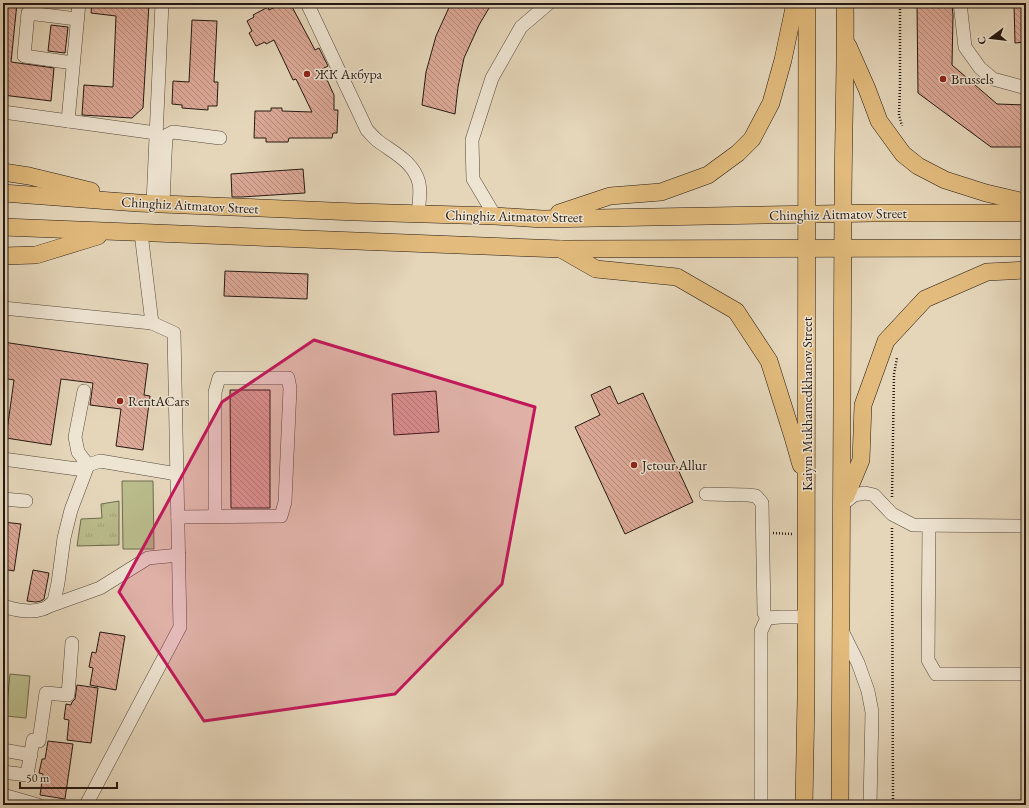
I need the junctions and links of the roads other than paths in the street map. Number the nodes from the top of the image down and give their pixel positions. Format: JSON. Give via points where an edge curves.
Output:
{"nodes":[{"id":1,"x":79,"y":3,"type":"edge"},
{"id":2,"x":162,"y":3,"type":"edge"},
{"id":3,"x":307,"y":3,"type":"edge"},
{"id":4,"x":548,"y":3,"type":"edge"},
{"id":5,"x":795,"y":3,"type":"edge"},
{"id":6,"x":807,"y":3,"type":"edge"},
{"id":7,"x":845,"y":3,"type":"edge"},
{"id":8,"x":960,"y":3,"type":"edge"},
{"id":9,"x":77,"y":19,"type":"junction"},
{"id":10,"x":846,"y":41,"type":"junction"},
{"id":11,"x":73,"y":63,"type":"junction"},
{"id":12,"x":1026,"y":88,"type":"edge"},
{"id":13,"x":3,"y":112,"type":"edge"},
{"id":14,"x":68,"y":121,"type":"junction"},
{"id":15,"x":156,"y":134,"type":"junction"},
{"id":16,"x":220,"y":138,"type":"dead end"},
{"id":17,"x":3,"y":172,"type":"edge"},
{"id":18,"x":3,"y":193,"type":"edge"},
{"id":19,"x":151,"y":204,"type":"junction"},
{"id":20,"x":1026,"y":206,"type":"edge"},
{"id":21,"x":843,"y":213,"type":"junction"},
{"id":22,"x":1026,"y":213,"type":"edge"},
{"id":23,"x":418,"y":214,"type":"junction"},
{"id":24,"x":807,"y":214,"type":"junction"},
{"id":25,"x":495,"y":216,"type":"junction"},
{"id":26,"x":542,"y":219,"type":"junction"},
{"id":27,"x":3,"y":227,"type":"edge"},
{"id":28,"x":111,"y":232,"type":"junction"},
{"id":29,"x":141,"y":233,"type":"junction"},
{"id":30,"x":843,"y":248,"type":"junction"},
{"id":31,"x":1026,"y":248,"type":"edge"},
{"id":32,"x":561,"y":249,"type":"junction"},
{"id":33,"x":807,"y":249,"type":"junction"},
{"id":34,"x":3,"y":256,"type":"edge"},
{"id":35,"x":1026,"y":270,"type":"edge"},
{"id":36,"x":3,"y":308,"type":"edge"},
{"id":37,"x":152,"y":323,"type":"junction"},
{"id":38,"x":84,"y":391,"type":"dead end"},
{"id":39,"x":3,"y":459,"type":"edge"},
{"id":40,"x":88,"y":465,"type":"junction"},
{"id":41,"x":177,"y":474,"type":"junction"},
{"id":42,"x":807,"y":488,"type":"junction"},
{"id":43,"x":706,"y":494,"type":"dead end"},
{"id":44,"x":3,"y":499,"type":"edge"},
{"id":45,"x":26,"y":501,"type":"dead end"},
{"id":46,"x":843,"y":504,"type":"junction"},
{"id":47,"x":178,"y":516,"type":"junction"},
{"id":48,"x":215,"y":516,"type":"junction"},
{"id":49,"x":929,"y":526,"type":"junction"},
{"id":50,"x":1026,"y":526,"type":"edge"},
{"id":51,"x":178,"y":556,"type":"junction"},
{"id":52,"x":3,"y":606,"type":"edge"},
{"id":53,"x":44,"y":609,"type":"junction"},
{"id":54,"x":807,"y":617,"type":"junction"},
{"id":55,"x":767,"y":618,"type":"junction"},
{"id":56,"x":842,"y":629,"type":"junction"},
{"id":57,"x":72,"y":643,"type":"dead end"},
{"id":58,"x":1026,"y":674,"type":"edge"},
{"id":59,"x":3,"y":750,"type":"edge"},
{"id":60,"x":30,"y":755,"type":"junction"},
{"id":61,"x":3,"y":772,"type":"edge"},
{"id":62,"x":3,"y":795,"type":"edge"},
{"id":63,"x":38,"y":805,"type":"edge"},
{"id":64,"x":86,"y":805,"type":"edge"},
{"id":65,"x":761,"y":805,"type":"edge"},
{"id":66,"x":804,"y":805,"type":"edge"},
{"id":67,"x":840,"y":805,"type":"edge"},
{"id":68,"x":870,"y":805,"type":"edge"}],
"edges":[{"from":1,"to":9,"type":"street"},
{"from":2,"to":15,"type":"street"},
{"from":3,"to":23,"type":"street","via":[[367,130],[413,169],[419,183]]},
{"from":4,"to":25,"type":"street","via":[[521,27],[492,78],[472,140],[473,179]]},
{"from":5,"to":26,"type":"main road","via":[[771,103],[752,139],[738,153],[708,175],[661,192],[610,196]]},
{"from":6,"to":24,"type":"main road","name":"Kaiym Mukhamedkhanov Street"},
{"from":7,"to":10,"type":"main road"},
{"from":8,"to":12,"type":"street","via":[[965,47],[980,68],[993,79]]},
{"from":9,"to":11,"type":"street"},
{"from":9,"to":11,"type":"street","via":[[28,13],[24,56]]},
{"from":10,"to":20,"type":"main road","via":[[879,121],[903,154],[918,166],[945,180],[1020,200]]},
{"from":10,"to":21,"type":"main road"},
{"from":11,"to":14,"type":"street"},
{"from":13,"to":14,"type":"street"},
{"from":14,"to":15,"type":"street"},
{"from":15,"to":19,"type":"street"},
{"from":16,"to":19,"type":"street","via":[[173,132],[167,135],[165,155]]},
{"from":17,"to":19,"type":"main road"},
{"from":18,"to":19,"type":"main road","name":"Chinghiz Aitmatov Street"},
{"from":19,"to":23,"type":"main road","name":"Chinghiz Aitmatov Street"},
{"from":21,"to":22,"type":"main road","name":"Chinghiz Aitmatov Street"},
{"from":21,"to":24,"type":"main road","name":"Chinghiz Aitmatov Street"},
{"from":21,"to":30,"type":"main road"},
{"from":23,"to":25,"type":"main road","name":"Chinghiz Aitmatov Street"},
{"from":24,"to":26,"type":"main road","name":"Chinghiz Aitmatov Street"},
{"from":24,"to":33,"type":"main road","name":"Kaiym Mukhamedkhanov Street"},
{"from":25,"to":26,"type":"main road","name":"Chinghiz Aitmatov Street"},
{"from":27,"to":28,"type":"main road","name":"Chinghiz Aitmatov Street"},
{"from":28,"to":29,"type":"main road","name":"Chinghiz Aitmatov Street"},
{"from":28,"to":34,"type":"main road","via":[[36,255]]},
{"from":29,"to":32,"type":"main road","name":"Chinghiz Aitmatov Street"},
{"from":29,"to":37,"type":"street"},
{"from":30,"to":31,"type":"main road","name":"Chinghiz Aitmatov Street"},
{"from":30,"to":33,"type":"main road","name":"Chinghiz Aitmatov Street"},
{"from":30,"to":46,"type":"main road"},
{"from":32,"to":33,"type":"main road","name":"Chinghiz Aitmatov Street"},
{"from":32,"to":42,"type":"main road","via":[[596,269],[677,277],[736,311],[769,362]]},
{"from":33,"to":42,"type":"main road","name":"Kaiym Mukhamedkhanov Street"},
{"from":35,"to":46,"type":"main road","via":[[987,272],[925,299],[886,341],[863,405],[861,460]]},
{"from":36,"to":37,"type":"street"},
{"from":37,"to":41,"type":"street","via":[[174,332]]},
{"from":38,"to":40,"type":"street","via":[[75,437],[78,452]]},
{"from":39,"to":40,"type":"street","via":[[77,469]]},
{"from":40,"to":41,"type":"street","via":[[100,461]]},
{"from":40,"to":53,"type":"street","via":[[71,510],[64,538],[54,601]]},
{"from":41,"to":47,"type":"street"},
{"from":42,"to":54,"type":"main road","name":"Kaiym Mukhamedkhanov Street"},
{"from":43,"to":55,"type":"street","via":[[756,496],[762,503],[764,613]]},
{"from":44,"to":45,"type":"street"},
{"from":46,"to":49,"type":"street","via":[[854,495],[874,495],[892,514],[913,525]]},
{"from":46,"to":56,"type":"main road"},
{"from":47,"to":48,"type":"street"},
{"from":47,"to":51,"type":"street"},
{"from":48,"to":48,"type":"street","via":[[281,516],[285,502],[290,388],[288,378],[219,378],[215,392]]},
{"from":49,"to":50,"type":"street"},
{"from":49,"to":58,"type":"street","via":[[928,660],[936,674]]},
{"from":51,"to":53,"type":"street","via":[[148,558],[100,588]]},
{"from":51,"to":64,"type":"street","via":[[180,627]]},
{"from":52,"to":53,"type":"street","via":[[19,610]]},
{"from":54,"to":55,"type":"street"},
{"from":54,"to":66,"type":"main road","name":"Kaiym Mukhamedkhanov Street"},
{"from":55,"to":65,"type":"street","via":[[761,631]]},
{"from":56,"to":67,"type":"main road"},
{"from":56,"to":68,"type":"street","via":[[858,663],[871,705]]},
{"from":57,"to":60,"type":"street","via":[[68,695],[46,693],[39,741],[33,740]]},
{"from":59,"to":60,"type":"street"},
{"from":60,"to":61,"type":"street","via":[[27,775]]},
{"from":62,"to":63,"type":"street"}]}
